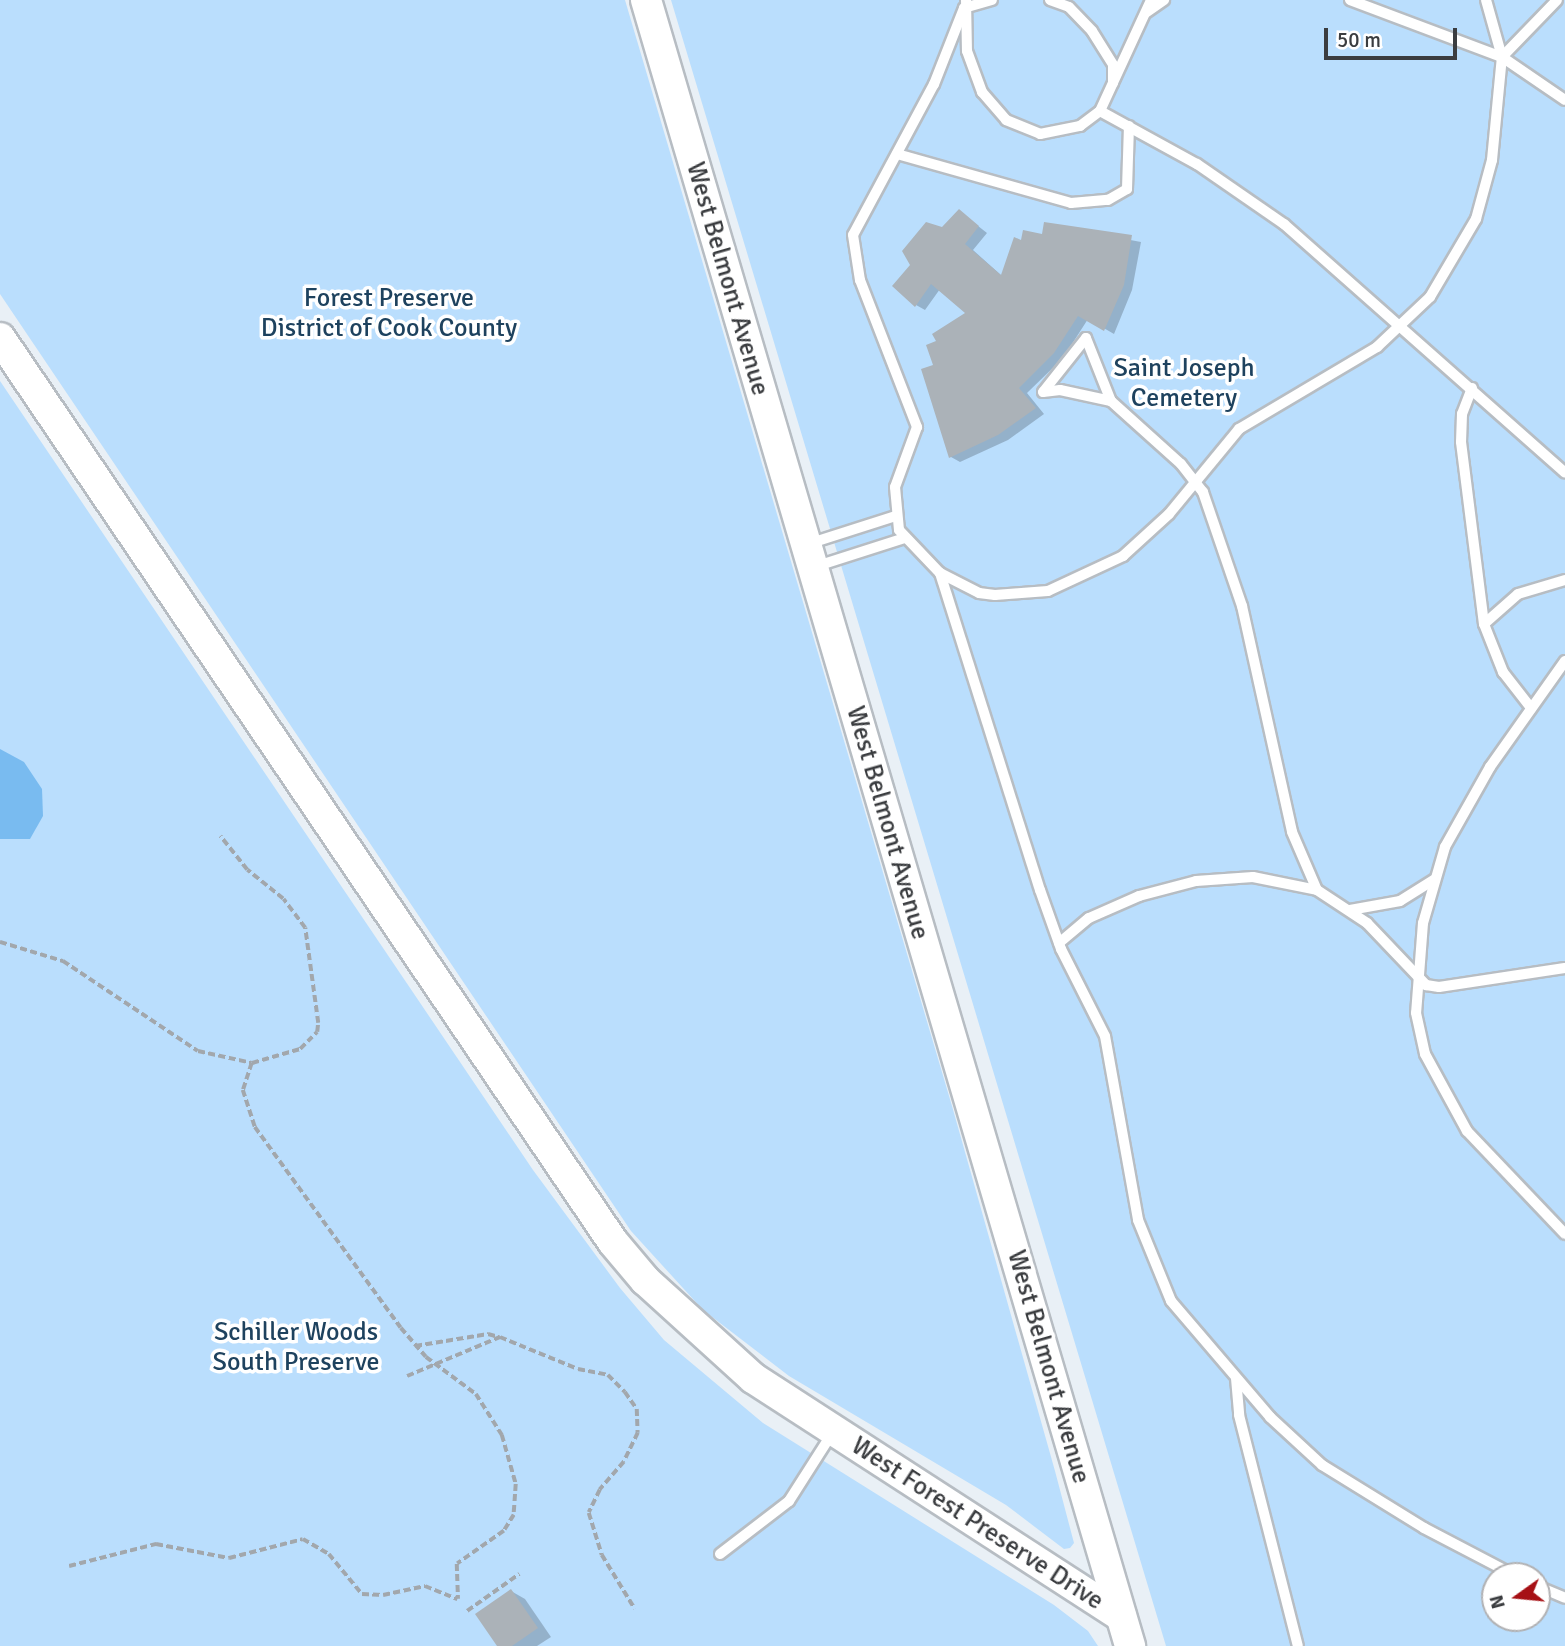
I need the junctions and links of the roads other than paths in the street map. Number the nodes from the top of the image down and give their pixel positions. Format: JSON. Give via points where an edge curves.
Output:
{"nodes":[{"id":1,"x":646,"y":0,"type":"edge"},
{"id":2,"x":954,"y":0,"type":"edge"},
{"id":3,"x":992,"y":0,"type":"edge"},
{"id":4,"x":1049,"y":0,"type":"edge"},
{"id":5,"x":1151,"y":0,"type":"edge"},
{"id":6,"x":1164,"y":0,"type":"edge"},
{"id":7,"x":1350,"y":0,"type":"edge"},
{"id":8,"x":1486,"y":0,"type":"edge"},
{"id":9,"x":1557,"y":0,"type":"edge"},
{"id":10,"x":965,"y":4,"type":"edge"},
{"id":11,"x":1147,"y":12,"type":"junction"},
{"id":12,"x":1502,"y":57,"type":"junction"},
{"id":13,"x":1113,"y":88,"type":"junction"},
{"id":14,"x":1565,"y":100,"type":"edge"},
{"id":15,"x":1100,"y":111,"type":"junction"},
{"id":16,"x":1129,"y":126,"type":"junction"},
{"id":17,"x":897,"y":154,"type":"junction"},
{"id":18,"x":1402,"y":326,"type":"junction"},
{"id":19,"x":0,"y":338,"type":"edge"},
{"id":20,"x":1472,"y":388,"type":"junction"},
{"id":21,"x":1111,"y":401,"type":"junction"},
{"id":22,"x":1565,"y":473,"type":"edge"},
{"id":23,"x":1194,"y":480,"type":"junction"},
{"id":24,"x":896,"y":516,"type":"junction"},
{"id":25,"x":905,"y":538,"type":"junction"},
{"id":26,"x":808,"y":556,"type":"junction"},
{"id":27,"x":940,"y":573,"type":"junction"},
{"id":28,"x":1565,"y":580,"type":"edge"},
{"id":29,"x":1484,"y":624,"type":"junction"},
{"id":30,"x":1565,"y":661,"type":"edge"},
{"id":31,"x":1531,"y":708,"type":"junction"},
{"id":32,"x":1434,"y":880,"type":"junction"},
{"id":33,"x":1317,"y":890,"type":"junction"},
{"id":34,"x":1347,"y":909,"type":"junction"},
{"id":35,"x":1059,"y":943,"type":"junction"},
{"id":36,"x":1565,"y":968,"type":"edge"},
{"id":37,"x":1418,"y":979,"type":"junction"},
{"id":38,"x":1565,"y":1234,"type":"edge"},
{"id":39,"x":1236,"y":1378,"type":"junction"},
{"id":40,"x":833,"y":1432,"type":"junction"},
{"id":41,"x":720,"y":1554,"type":"dead end"},
{"id":42,"x":1489,"y":1562,"type":"edge"},
{"id":43,"x":1121,"y":1616,"type":"junction"},
{"id":44,"x":1130,"y":1646,"type":"edge"},
{"id":45,"x":1298,"y":1646,"type":"edge"}],
"edges":[{"from":1,"to":26,"type":"main road","name":"West Belmont Avenue"},
{"from":2,"to":10,"type":"lane"},
{"from":3,"to":10,"type":"lane"},
{"from":4,"to":13,"type":"lane","via":[[1069,7],[1092,31],[1113,65]]},
{"from":5,"to":11,"type":"lane"},
{"from":6,"to":11,"type":"lane"},
{"from":7,"to":12,"type":"lane"},
{"from":8,"to":12,"type":"lane"},
{"from":9,"to":12,"type":"lane"},
{"from":10,"to":15,"type":"lane","via":[[964,30],[973,75],[1006,120],[1040,134],[1080,126]]},
{"from":10,"to":17,"type":"lane","via":[[934,84]]},
{"from":11,"to":13,"type":"lane"},
{"from":12,"to":14,"type":"lane"},
{"from":12,"to":18,"type":"lane","via":[[1492,160],[1476,219],[1448,274]]},
{"from":13,"to":15,"type":"lane"},
{"from":15,"to":16,"type":"lane"},
{"from":16,"to":17,"type":"lane","via":[[1127,189],[1108,200],[1071,202]]},
{"from":16,"to":18,"type":"lane","via":[[1243,192]]},
{"from":17,"to":24,"type":"lane","via":[[853,235],[860,280],[917,427],[895,487]]},
{"from":18,"to":20,"type":"lane"},
{"from":18,"to":23,"type":"lane","via":[[1352,363],[1239,429]]},
{"from":19,"to":40,"type":"main road","name":"West Forest Preserve Drive","via":[[613,1242],[710,1344]]},
{"from":20,"to":22,"type":"lane"},
{"from":20,"to":29,"type":"lane","via":[[1462,414],[1461,442]]},
{"from":21,"to":21,"type":"lane","via":[[1086,338],[1043,392],[1060,390]]},
{"from":21,"to":23,"type":"lane"},
{"from":23,"to":27,"type":"lane","via":[[1147,537],[1072,583],[1048,591],[995,595],[979,593]]},
{"from":23,"to":33,"type":"lane","via":[[1216,521],[1230,565],[1292,832]]},
{"from":24,"to":25,"type":"lane"},
{"from":24,"to":26,"type":"lane"},
{"from":25,"to":26,"type":"lane"},
{"from":25,"to":27,"type":"lane"},
{"from":26,"to":43,"type":"main road","name":"West Belmont Avenue"},
{"from":27,"to":35,"type":"lane"},
{"from":28,"to":29,"type":"lane","via":[[1518,594]]},
{"from":29,"to":31,"type":"lane","via":[[1503,672]]},
{"from":30,"to":31,"type":"lane"},
{"from":31,"to":32,"type":"lane","via":[[1463,808]]},
{"from":32,"to":34,"type":"lane","via":[[1400,901]]},
{"from":32,"to":37,"type":"lane","via":[[1423,923]]},
{"from":33,"to":34,"type":"lane"},
{"from":33,"to":35,"type":"lane","via":[[1253,877],[1168,886],[1089,918]]},
{"from":34,"to":37,"type":"lane","via":[[1376,932]]},
{"from":35,"to":39,"type":"lane","via":[[1105,1036],[1128,1173],[1150,1256],[1171,1300]]},
{"from":36,"to":37,"type":"lane","via":[[1439,988]]},
{"from":37,"to":38,"type":"lane","via":[[1420,1036],[1448,1103],[1498,1168]]},
{"from":39,"to":42,"type":"lane","via":[[1322,1465]]},
{"from":39,"to":45,"type":"lane","via":[[1239,1415]]},
{"from":40,"to":41,"type":"lane","via":[[789,1501]]},
{"from":40,"to":43,"type":"main road","name":"West Forest Preserve Drive"},
{"from":43,"to":44,"type":"main road","name":"West Belmont Avenue"}]}
